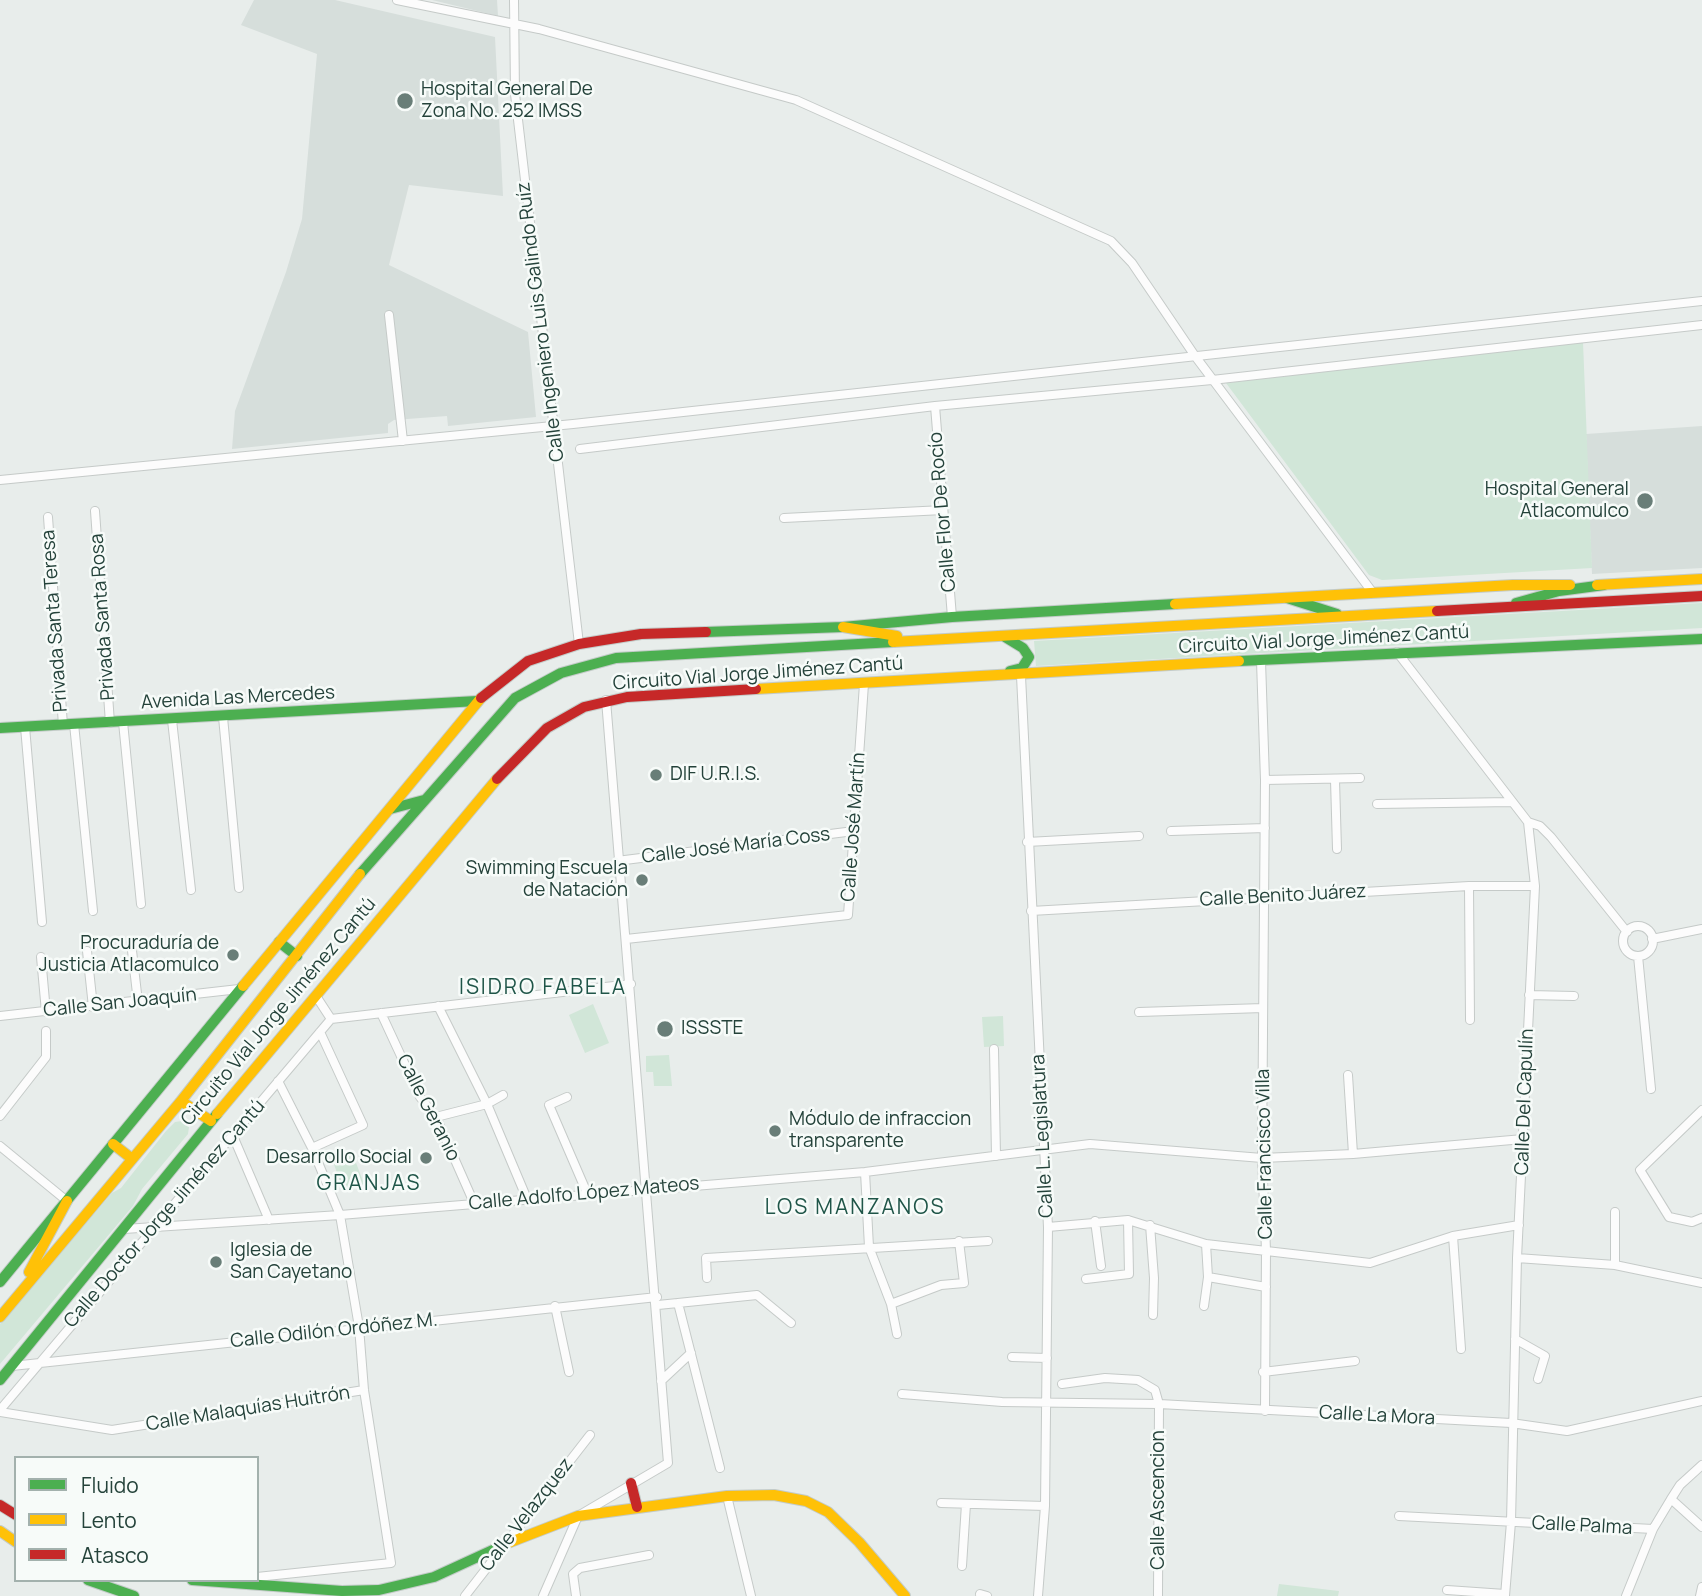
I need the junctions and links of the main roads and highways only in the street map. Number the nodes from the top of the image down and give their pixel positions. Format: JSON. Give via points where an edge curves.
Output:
{"nodes":[{"id":1,"x":1702,"y":579,"type":"edge"},
{"id":2,"x":1604,"y":585,"type":"junction"},
{"id":3,"x":1702,"y":596,"type":"edge"},
{"id":4,"x":1287,"y":598,"type":"junction"},
{"id":5,"x":1492,"y":609,"type":"junction"},
{"id":6,"x":1344,"y":616,"type":"junction"},
{"id":7,"x":843,"y":627,"type":"junction"},
{"id":8,"x":1003,"y":636,"type":"junction"},
{"id":9,"x":918,"y":639,"type":"junction"},
{"id":10,"x":1702,"y":639,"type":"edge"},
{"id":11,"x":916,"y":681,"type":"junction"},
{"id":12,"x":477,"y":701,"type":"junction"},
{"id":13,"x":0,"y":728,"type":"edge"},
{"id":14,"x":424,"y":800,"type":"junction"},
{"id":15,"x":390,"y":809,"type":"junction"},
{"id":16,"x":279,"y":942,"type":"junction"},
{"id":17,"x":297,"y":956,"type":"junction"},
{"id":18,"x":181,"y":1101,"type":"junction"},
{"id":19,"x":211,"y":1121,"type":"junction"},
{"id":20,"x":113,"y":1144,"type":"junction"},
{"id":21,"x":131,"y":1158,"type":"junction"},
{"id":22,"x":66,"y":1202,"type":"junction"},
{"id":23,"x":0,"y":1282,"type":"edge"},
{"id":24,"x":16,"y":1298,"type":"junction"},
{"id":25,"x":0,"y":1317,"type":"edge"},
{"id":26,"x":0,"y":1380,"type":"edge"},
{"id":27,"x":631,"y":1483,"type":"road end"},
{"id":28,"x":637,"y":1507,"type":"junction"},
{"id":29,"x":94,"y":1582,"type":"edge"},
{"id":30,"x":217,"y":1582,"type":"edge"},
{"id":31,"x":254,"y":1585,"type":"edge"},
{"id":32,"x":376,"y":1593,"type":"edge"},
{"id":33,"x":343,"y":1594,"type":"edge"},
{"id":34,"x":134,"y":1596,"type":"edge"},
{"id":35,"x":329,"y":1596,"type":"edge"},
{"id":36,"x":905,"y":1596,"type":"edge"}],
"edges":[{"from":1,"to":2,"type":"main road"},
{"from":2,"to":4,"type":"main road","via":[[1513,585]]},
{"from":2,"to":5,"type":"main road","via":[[1559,591]]},
{"from":3,"to":5,"type":"main road","name":"Circuito Vial Jorge Jiménez Cantú"},
{"from":4,"to":6,"type":"main road"},
{"from":4,"to":7,"type":"main road"},
{"from":5,"to":6,"type":"main road","name":"Circuito Vial Jorge Jiménez Cantú"},
{"from":6,"to":8,"type":"main road","name":"Circuito Vial Jorge Jiménez Cantú"},
{"from":7,"to":9,"type":"main road"},
{"from":7,"to":12,"type":"main road","via":[[641,634],[579,644],[528,661]]},
{"from":8,"to":9,"type":"main road","name":"Circuito Vial Jorge Jiménez Cantú"},
{"from":8,"to":11,"type":"main road","via":[[1027,652],[1022,668],[939,674]]},
{"from":9,"to":14,"type":"main road","name":"Circuito Vial Jorge Jiménez Cantú","via":[[616,658],[561,673],[514,698]]},
{"from":10,"to":11,"type":"main road","name":"Circuito Vial Jorge Jiménez Cantú"},
{"from":11,"to":19,"type":"main road","name":"Circuito Vial Jorge Jiménez Cantú","via":[[606,700],[562,718],[531,742]]},
{"from":12,"to":13,"type":"main road","name":"Avenida Las Mercedes"},
{"from":12,"to":15,"type":"main road"},
{"from":14,"to":15,"type":"main road"},
{"from":14,"to":17,"type":"main road","name":"Circuito Vial Jorge Jiménez Cantú"},
{"from":15,"to":16,"type":"main road"},
{"from":16,"to":17,"type":"main road"},
{"from":16,"to":20,"type":"main road"},
{"from":17,"to":18,"type":"main road","name":"Circuito Vial Jorge Jiménez Cantú"},
{"from":18,"to":19,"type":"main road"},
{"from":18,"to":21,"type":"main road","name":"Circuito Vial Jorge Jiménez Cantú"},
{"from":19,"to":26,"type":"main road","name":"Circuito Vial Jorge Jiménez Cantú"},
{"from":20,"to":21,"type":"main road"},
{"from":20,"to":22,"type":"main road"},
{"from":21,"to":24,"type":"main road","name":"Circuito Vial Jorge Jiménez Cantú"},
{"from":22,"to":23,"type":"main road"},
{"from":22,"to":24,"type":"main road"},
{"from":24,"to":25,"type":"main road","name":"Circuito Vial Jorge Jiménez Cantú"},
{"from":27,"to":28,"type":"main road"},
{"from":28,"to":32,"type":"main road","via":[[549,1525],[433,1577]]},
{"from":28,"to":36,"type":"main road","via":[[727,1496],[774,1495],[806,1501],[828,1512]]},
{"from":29,"to":34,"type":"main road"},
{"from":30,"to":31,"type":"main road"},
{"from":31,"to":33,"type":"main road"},
{"from":32,"to":33,"type":"main road"},
{"from":33,"to":35,"type":"main road"}]}
